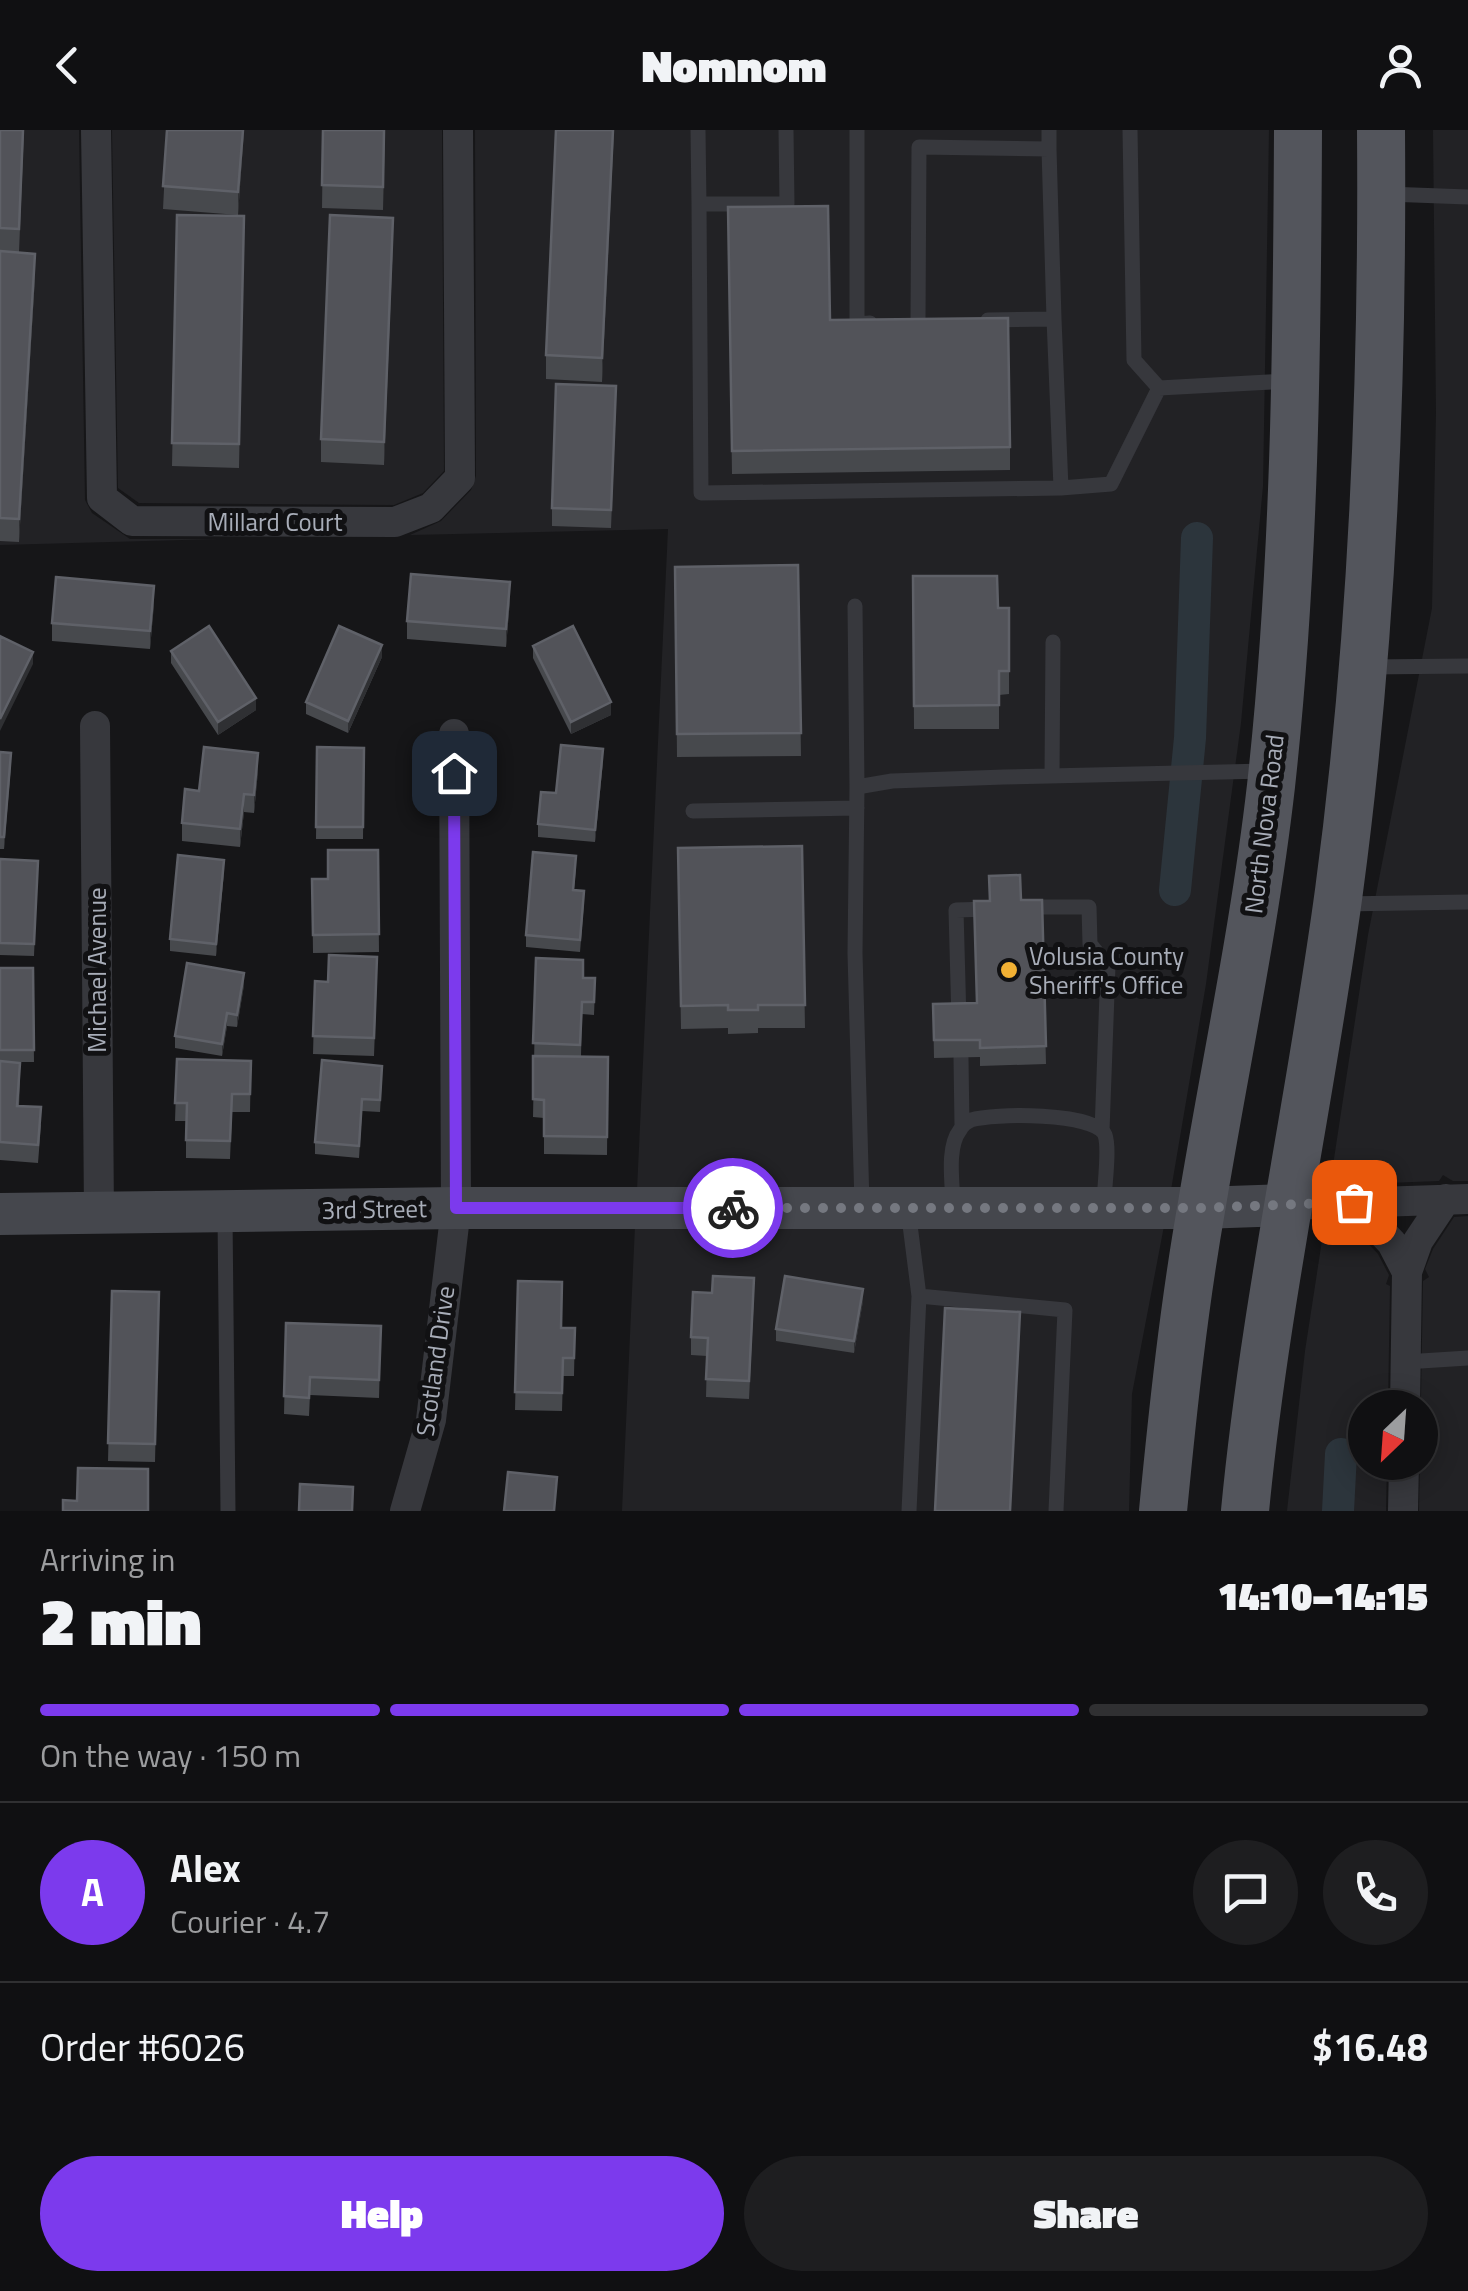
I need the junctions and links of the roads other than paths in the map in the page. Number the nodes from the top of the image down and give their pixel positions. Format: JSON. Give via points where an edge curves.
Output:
{"nodes":[{"id":1,"x":96,"y":130,"type":"edge"},
{"id":2,"x":458,"y":130,"type":"edge"},
{"id":3,"x":698,"y":130,"type":"edge"},
{"id":4,"x":786,"y":130,"type":"edge"},
{"id":5,"x":857,"y":130,"type":"edge"},
{"id":6,"x":1049,"y":130,"type":"edge"},
{"id":7,"x":1130,"y":130,"type":"edge"},
{"id":8,"x":1298,"y":130,"type":"edge"},
{"id":9,"x":1381,"y":130,"type":"edge"},
{"id":10,"x":1049,"y":149,"type":"junction"},
{"id":11,"x":1382,"y":194,"type":"junction"},
{"id":12,"x":1468,"y":197,"type":"edge"},
{"id":13,"x":699,"y":204,"type":"junction"},
{"id":14,"x":1054,"y":319,"type":"junction"},
{"id":15,"x":976,"y":320,"type":"edge"},
{"id":16,"x":938,"y":321,"type":"edge"},
{"id":17,"x":903,"y":322,"type":"junction"},
{"id":18,"x":1297,"y":380,"type":"junction"},
{"id":19,"x":1159,"y":388,"type":"junction"},
{"id":20,"x":1061,"y":488,"type":"junction"},
{"id":21,"x":855,"y":606,"type":"dead end"},
{"id":22,"x":1053,"y":642,"type":"dead end"},
{"id":23,"x":1364,"y":666,"type":"junction"},
{"id":24,"x":1468,"y":666,"type":"edge"},
{"id":25,"x":94,"y":726,"type":"dead end"},
{"id":26,"x":454,"y":734,"type":"dead end"},
{"id":27,"x":1264,"y":771,"type":"junction"},
{"id":28,"x":1052,"y":776,"type":"junction"},
{"id":29,"x":857,"y":787,"type":"junction"},
{"id":30,"x":857,"y":808,"type":"junction"},
{"id":31,"x":693,"y":811,"type":"dead end"},
{"id":32,"x":1468,"y":902,"type":"edge"},
{"id":33,"x":1337,"y":904,"type":"junction"},
{"id":34,"x":1020,"y":907,"type":"edge"},
{"id":35,"x":989,"y":910,"type":"edge"},
{"id":36,"x":959,"y":1022,"type":"edge"},
{"id":37,"x":961,"y":1058,"type":"edge"},
{"id":38,"x":962,"y":1126,"type":"junction"},
{"id":39,"x":1102,"y":1131,"type":"junction"},
{"id":40,"x":1457,"y":1199,"type":"edge"},
{"id":41,"x":1354,"y":1202,"type":"junction"},
{"id":42,"x":1286,"y":1204,"type":"junction"},
{"id":43,"x":456,"y":1208,"type":"junction"},
{"id":44,"x":862,"y":1208,"type":"junction"},
{"id":45,"x":908,"y":1208,"type":"junction"},
{"id":46,"x":953,"y":1208,"type":"junction"},
{"id":47,"x":1104,"y":1208,"type":"junction"},
{"id":48,"x":1201,"y":1208,"type":"junction"},
{"id":49,"x":225,"y":1211,"type":"junction"},
{"id":50,"x":0,"y":1214,"type":"edge"},
{"id":51,"x":99,"y":1214,"type":"junction"},
{"id":52,"x":1407,"y":1272,"type":"junction"},
{"id":53,"x":919,"y":1296,"type":"junction"},
{"id":54,"x":1468,"y":1358,"type":"edge"},
{"id":55,"x":1406,"y":1362,"type":"junction"},
{"id":56,"x":1405,"y":1390,"type":"edge"},
{"id":57,"x":1404,"y":1480,"type":"edge"},
{"id":58,"x":228,"y":1511,"type":"edge"},
{"id":59,"x":405,"y":1511,"type":"edge"},
{"id":60,"x":909,"y":1511,"type":"edge"},
{"id":61,"x":1056,"y":1511,"type":"edge"},
{"id":62,"x":1162,"y":1511,"type":"edge"},
{"id":63,"x":1245,"y":1511,"type":"edge"},
{"id":64,"x":1403,"y":1511,"type":"edge"}],
"edges":[{"from":1,"to":2,"type":"street","name":"Millard Court","via":[[102,498],[132,521],[377,522],[431,508],[460,478]]},
{"from":3,"to":13,"type":"lane"},
{"from":4,"to":13,"type":"lane","via":[[787,204]]},
{"from":5,"to":17,"type":"lane","via":[[857,324]]},
{"from":6,"to":10,"type":"lane"},
{"from":7,"to":19,"type":"lane","via":[[1134,360]]},
{"from":8,"to":18,"type":"main road","name":"North Nova Road"},
{"from":9,"to":11,"type":"main road"},
{"from":10,"to":14,"type":"lane"},
{"from":10,"to":17,"type":"lane","via":[[920,148]]},
{"from":11,"to":12,"type":"lane"},
{"from":11,"to":23,"type":"main road","via":[[1379,422]]},
{"from":13,"to":20,"type":"lane","via":[[701,493]]},
{"from":14,"to":15,"type":"lane"},
{"from":14,"to":20,"type":"lane"},
{"from":16,"to":17,"type":"lane"},
{"from":18,"to":19,"type":"lane"},
{"from":18,"to":27,"type":"main road","name":"North Nova Road","via":[[1292,544]]},
{"from":19,"to":20,"type":"lane","via":[[1112,484]]},
{"from":21,"to":29,"type":"lane"},
{"from":22,"to":28,"type":"lane"},
{"from":23,"to":24,"type":"lane"},
{"from":23,"to":33,"type":"main road"},
{"from":25,"to":51,"type":"street","name":"Michael Avenue"},
{"from":26,"to":43,"type":"street","name":"Scotland Drive"},
{"from":27,"to":28,"type":"lane"},
{"from":27,"to":48,"type":"main road","name":"North Nova Road","via":[[1253,916]]},
{"from":28,"to":29,"type":"lane"},
{"from":29,"to":30,"type":"lane"},
{"from":30,"to":31,"type":"lane"},
{"from":30,"to":44,"type":"lane"},
{"from":32,"to":33,"type":"lane"},
{"from":33,"to":42,"type":"main road"},
{"from":34,"to":39,"type":"lane","via":[[1089,907],[1090,944],[1108,966]]},
{"from":35,"to":36,"type":"lane","via":[[956,910]]},
{"from":37,"to":38,"type":"lane"},
{"from":38,"to":39,"type":"lane","via":[[971,1120],[1068,1117]]},
{"from":38,"to":46,"type":"lane","via":[[953,1146]]},
{"from":39,"to":47,"type":"lane"},
{"from":40,"to":41,"type":"street","name":"3rd Street"},
{"from":40,"to":52,"type":"street","via":[[1418,1241]]},
{"from":41,"to":42,"type":"street","name":"3rd Street"},
{"from":41,"to":52,"type":"street","via":[[1392,1243]]},
{"from":42,"to":48,"type":"street","name":"3rd Street"},
{"from":42,"to":63,"type":"main road"},
{"from":43,"to":44,"type":"street","name":"3rd Street"},
{"from":43,"to":49,"type":"street","name":"3rd Street"},
{"from":43,"to":59,"type":"street","name":"Scotland Drive","via":[[430,1420]]},
{"from":44,"to":45,"type":"street","name":"3rd Street"},
{"from":45,"to":46,"type":"street","name":"3rd Street"},
{"from":45,"to":53,"type":"lane"},
{"from":46,"to":47,"type":"street","name":"3rd Street"},
{"from":47,"to":48,"type":"street","name":"3rd Street"},
{"from":48,"to":62,"type":"main road","name":"North Nova Road"},
{"from":49,"to":51,"type":"street","name":"3rd Street"},
{"from":49,"to":58,"type":"lane"},
{"from":50,"to":51,"type":"street","name":"3rd Street"},
{"from":52,"to":55,"type":"street"},
{"from":53,"to":60,"type":"lane"},
{"from":53,"to":61,"type":"lane","via":[[1065,1310]]},
{"from":54,"to":55,"type":"lane"},
{"from":55,"to":56,"type":"street"},
{"from":57,"to":64,"type":"street"}]}
